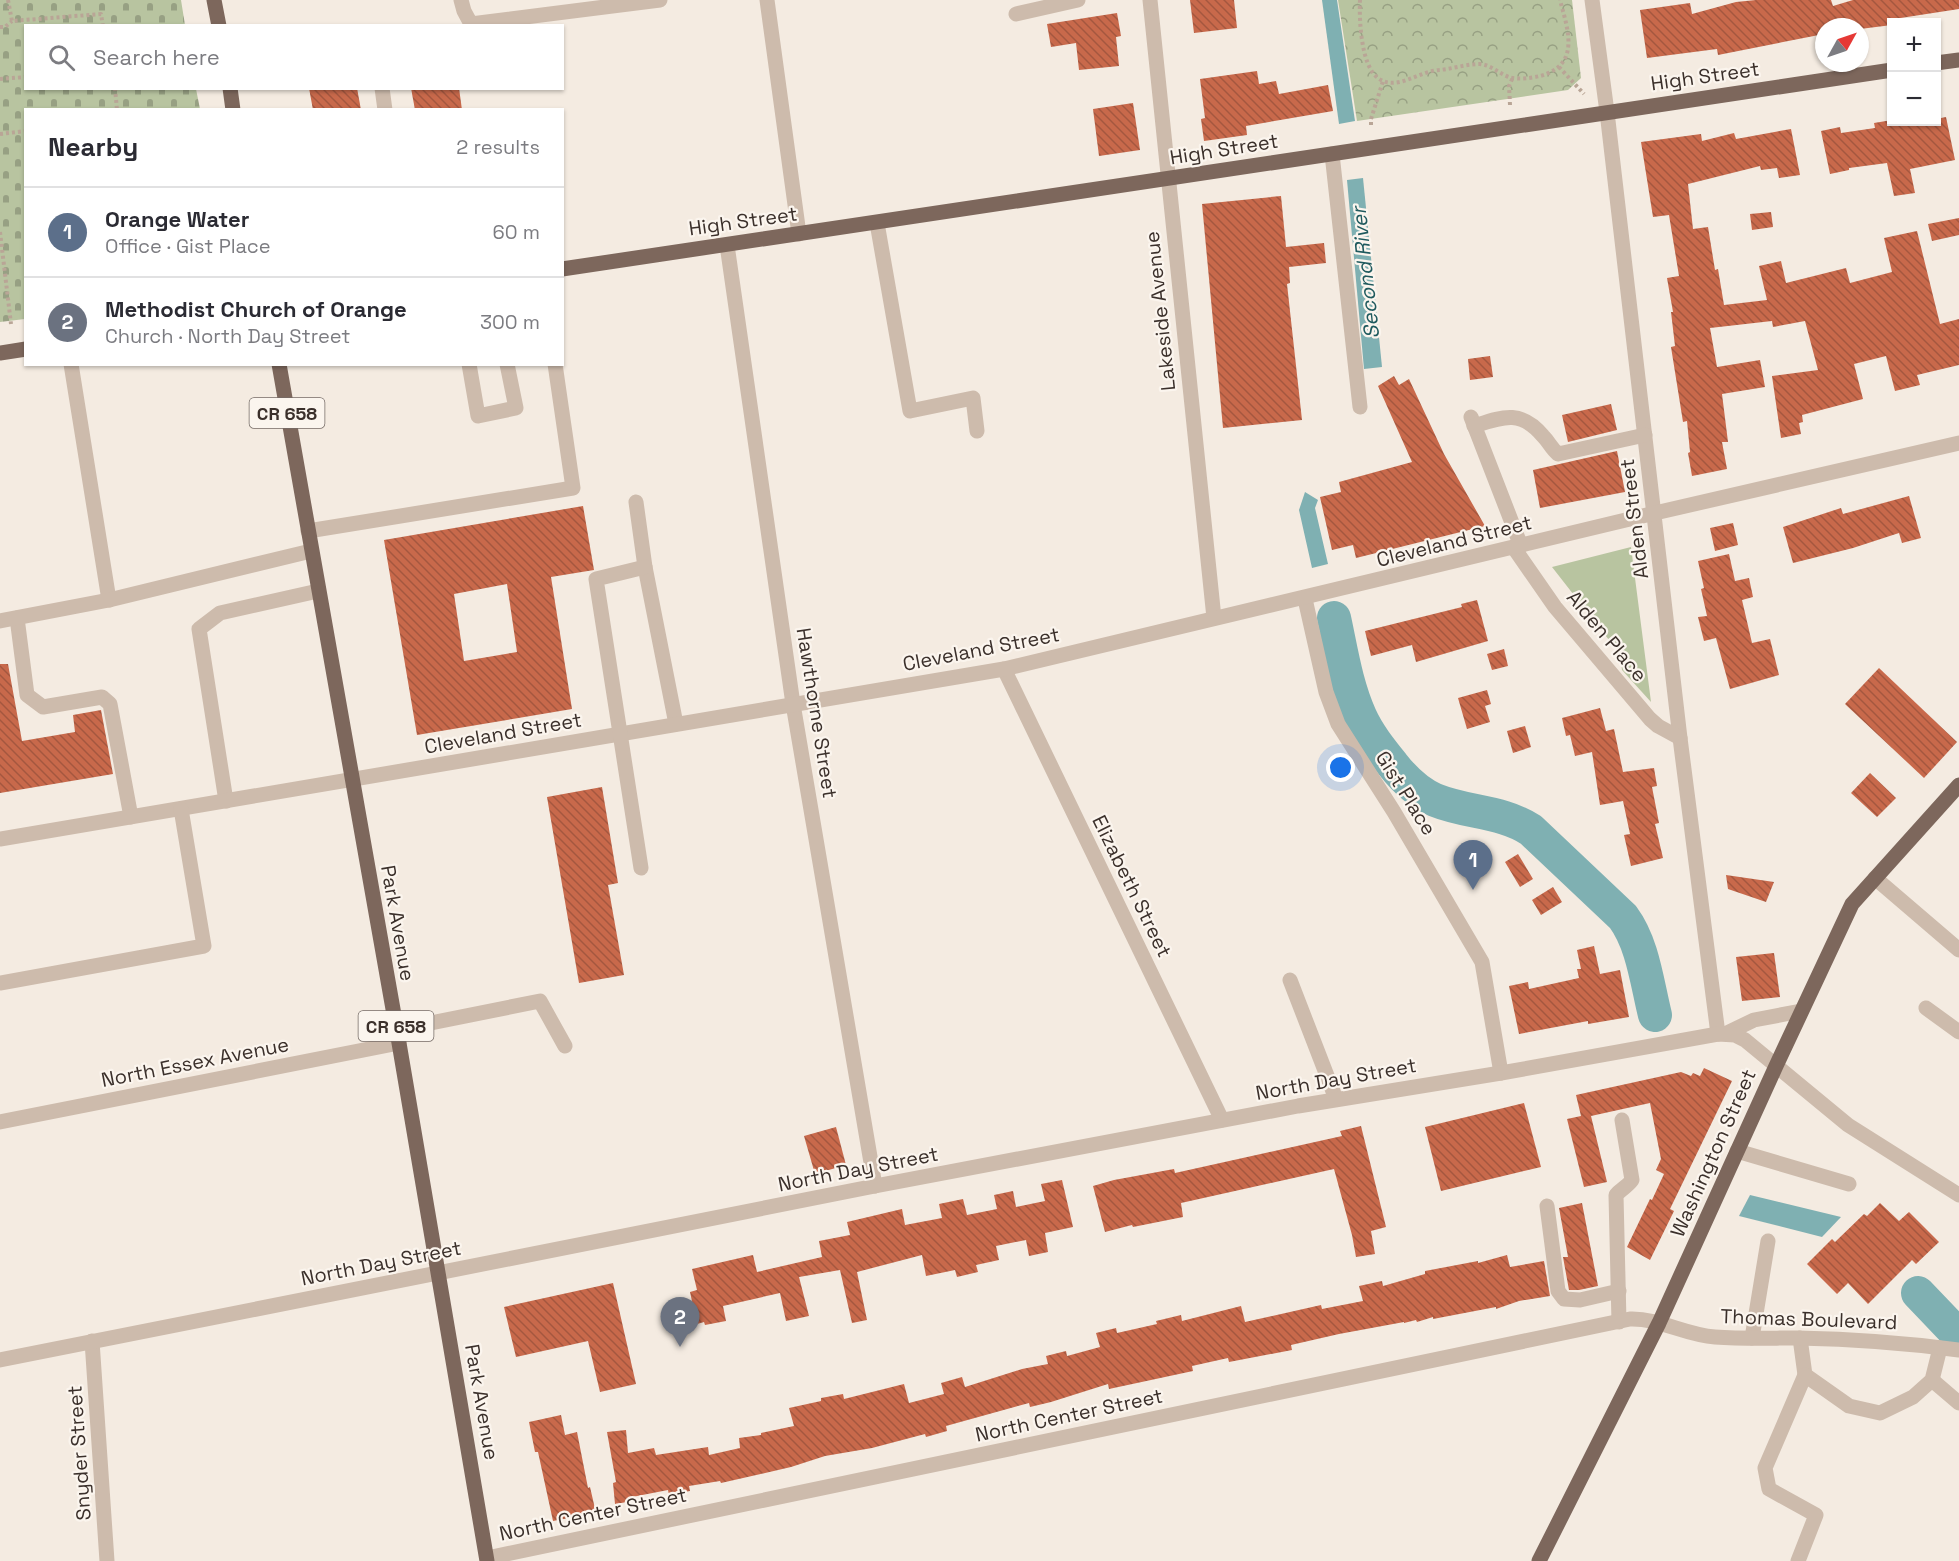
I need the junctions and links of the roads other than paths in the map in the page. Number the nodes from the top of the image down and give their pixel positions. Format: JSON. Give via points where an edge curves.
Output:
{"nodes":[{"id":1,"x":214,"y":0,"type":"edge"},
{"id":2,"x":461,"y":0,"type":"edge"},
{"id":3,"x":660,"y":0,"type":"edge"},
{"id":4,"x":767,"y":0,"type":"edge"},
{"id":5,"x":1078,"y":0,"type":"edge"},
{"id":6,"x":1150,"y":0,"type":"edge"},
{"id":7,"x":1592,"y":0,"type":"edge"},
{"id":8,"x":1016,"y":14,"type":"dead end"},
{"id":9,"x":219,"y":24,"type":"edge"},
{"id":10,"x":1959,"y":60,"type":"edge"},
{"id":11,"x":1941,"y":62,"type":"edge"},
{"id":12,"x":1887,"y":71,"type":"edge"},
{"id":13,"x":230,"y":90,"type":"edge"},
{"id":14,"x":382,"y":90,"type":"edge"},
{"id":15,"x":233,"y":108,"type":"edge"},
{"id":16,"x":386,"y":108,"type":"edge"},
{"id":17,"x":1608,"y":112,"type":"junction"},
{"id":18,"x":1332,"y":154,"type":"junction"},
{"id":19,"x":1167,"y":179,"type":"junction"},
{"id":20,"x":877,"y":223,"type":"junction"},
{"id":21,"x":799,"y":234,"type":"junction"},
{"id":22,"x":727,"y":244,"type":"junction"},
{"id":23,"x":564,"y":269,"type":"edge"},
{"id":24,"x":24,"y":349,"type":"edge"},
{"id":25,"x":0,"y":352,"type":"edge"},
{"id":26,"x":71,"y":366,"type":"edge"},
{"id":27,"x":279,"y":366,"type":"edge"},
{"id":28,"x":469,"y":366,"type":"edge"},
{"id":29,"x":507,"y":366,"type":"edge"},
{"id":30,"x":555,"y":366,"type":"edge"},
{"id":31,"x":1360,"y":407,"type":"dead end"},
{"id":32,"x":977,"y":431,"type":"dead end"},
{"id":33,"x":1645,"y":435,"type":"junction"},
{"id":34,"x":1959,"y":443,"type":"edge"},
{"id":35,"x":636,"y":502,"type":"dead end"},
{"id":36,"x":1655,"y":513,"type":"junction"},
{"id":37,"x":308,"y":531,"type":"junction"},
{"id":38,"x":1517,"y":547,"type":"junction"},
{"id":39,"x":311,"y":551,"type":"junction"},
{"id":40,"x":645,"y":567,"type":"junction"},
{"id":41,"x":318,"y":591,"type":"junction"},
{"id":42,"x":1305,"y":598,"type":"junction"},
{"id":43,"x":109,"y":600,"type":"junction"},
{"id":44,"x":18,"y":618,"type":"junction"},
{"id":45,"x":1214,"y":618,"type":"junction"},
{"id":46,"x":0,"y":621,"type":"edge"},
{"id":47,"x":1004,"y":669,"type":"junction"},
{"id":48,"x":793,"y":704,"type":"junction"},
{"id":49,"x":676,"y":724,"type":"junction"},
{"id":50,"x":621,"y":734,"type":"junction"},
{"id":51,"x":1680,"y":738,"type":"junction"},
{"id":52,"x":352,"y":780,"type":"junction"},
{"id":53,"x":1959,"y":785,"type":"edge"},
{"id":54,"x":226,"y":801,"type":"junction"},
{"id":55,"x":182,"y":809,"type":"junction"},
{"id":56,"x":131,"y":817,"type":"junction"},
{"id":57,"x":0,"y":839,"type":"edge"},
{"id":58,"x":640,"y":868,"type":"dead end"},
{"id":59,"x":1875,"y":878,"type":"junction"},
{"id":60,"x":1959,"y":950,"type":"edge"},
{"id":61,"x":1290,"y":980,"type":"dead end"},
{"id":62,"x":0,"y":983,"type":"edge"},
{"id":63,"x":1926,"y":1008,"type":"dead end"},
{"id":64,"x":1801,"y":1011,"type":"junction"},
{"id":65,"x":1959,"y":1032,"type":"edge"},
{"id":66,"x":1723,"y":1034,"type":"junction"},
{"id":67,"x":398,"y":1036,"type":"junction"},
{"id":68,"x":565,"y":1046,"type":"dead end"},
{"id":69,"x":1776,"y":1066,"type":"junction"},
{"id":70,"x":1502,"y":1073,"type":"junction"},
{"id":71,"x":1336,"y":1100,"type":"junction"},
{"id":72,"x":1222,"y":1120,"type":"junction"},
{"id":73,"x":1622,"y":1120,"type":"dead end"},
{"id":74,"x":0,"y":1122,"type":"edge"},
{"id":75,"x":1737,"y":1151,"type":"junction"},
{"id":76,"x":1849,"y":1184,"type":"dead end"},
{"id":77,"x":875,"y":1186,"type":"junction"},
{"id":78,"x":1959,"y":1195,"type":"edge"},
{"id":79,"x":1547,"y":1206,"type":"dead end"},
{"id":80,"x":1768,"y":1241,"type":"dead end"},
{"id":81,"x":439,"y":1273,"type":"junction"},
{"id":82,"x":1619,"y":1291,"type":"junction"},
{"id":83,"x":1620,"y":1322,"type":"junction"},
{"id":84,"x":1659,"y":1323,"type":"junction"},
{"id":85,"x":1752,"y":1338,"type":"junction"},
{"id":86,"x":1800,"y":1338,"type":"junction"},
{"id":87,"x":92,"y":1341,"type":"junction"},
{"id":88,"x":1949,"y":1349,"type":"edge"},
{"id":89,"x":0,"y":1360,"type":"edge"},
{"id":90,"x":1805,"y":1375,"type":"junction"},
{"id":91,"x":1932,"y":1380,"type":"junction"},
{"id":92,"x":1959,"y":1403,"type":"edge"},
{"id":93,"x":487,"y":1559,"type":"edge"},
{"id":94,"x":107,"y":1561,"type":"edge"},
{"id":95,"x":1539,"y":1561,"type":"edge"},
{"id":96,"x":1798,"y":1561,"type":"edge"}],
"edges":[{"from":1,"to":9,"type":"main road"},
{"from":2,"to":3,"type":"street","via":[[471,24]]},
{"from":4,"to":21,"type":"street"},
{"from":5,"to":8,"type":"street"},
{"from":6,"to":19,"type":"street","name":"Lakeside Avenue"},
{"from":7,"to":17,"type":"street","name":"Alden Street"},
{"from":10,"to":11,"type":"main road"},
{"from":12,"to":17,"type":"main road","name":"High Street"},
{"from":13,"to":15,"type":"main road"},
{"from":14,"to":16,"type":"street"},
{"from":17,"to":18,"type":"main road","name":"High Street"},
{"from":17,"to":33,"type":"street","name":"Alden Street"},
{"from":18,"to":19,"type":"main road","name":"High Street"},
{"from":18,"to":31,"type":"street"},
{"from":19,"to":20,"type":"main road","name":"High Street"},
{"from":19,"to":45,"type":"street","name":"Lakeside Avenue"},
{"from":20,"to":21,"type":"main road","name":"High Street"},
{"from":20,"to":32,"type":"street","via":[[910,411],[973,398]]},
{"from":21,"to":22,"type":"main road","name":"High Street"},
{"from":22,"to":23,"type":"main road","name":"High Street"},
{"from":22,"to":48,"type":"street","name":"Hawthorne Street"},
{"from":24,"to":25,"type":"main road"},
{"from":26,"to":43,"type":"street"},
{"from":27,"to":37,"type":"main road","name":"Park Avenue","number":"CR 658"},
{"from":28,"to":29,"type":"street","via":[[478,416],[516,408]]},
{"from":30,"to":37,"type":"street","via":[[573,488]]},
{"from":33,"to":36,"type":"street","name":"Alden Street"},
{"from":33,"to":38,"type":"street","name":"Alden Place","via":[[1558,454],[1543,435],[1517,417],[1472,421]]},
{"from":34,"to":36,"type":"street","name":"Cleveland Street"},
{"from":35,"to":40,"type":"street"},
{"from":36,"to":38,"type":"street","name":"Cleveland Street"},
{"from":36,"to":51,"type":"street","name":"Alden Street"},
{"from":37,"to":39,"type":"main road","name":"Park Avenue","number":"CR 658"},
{"from":38,"to":42,"type":"street","name":"Cleveland Street"},
{"from":38,"to":51,"type":"street","name":"Alden Place","via":[[1555,607],[1642,711]]},
{"from":39,"to":41,"type":"main road","name":"Park Avenue","number":"CR 658"},
{"from":39,"to":43,"type":"street"},
{"from":40,"to":49,"type":"street"},
{"from":40,"to":50,"type":"street","via":[[596,579]]},
{"from":41,"to":52,"type":"main road","name":"Park Avenue","number":"CR 658"},
{"from":41,"to":54,"type":"street","via":[[219,613],[199,629]]},
{"from":42,"to":45,"type":"street","name":"Cleveland Street"},
{"from":42,"to":70,"type":"street","name":"Gist Place","via":[[1326,692],[1338,724],[1482,962]]},
{"from":43,"to":44,"type":"street"},
{"from":44,"to":46,"type":"street"},
{"from":44,"to":56,"type":"street","via":[[27,695],[43,707],[102,697],[110,704]]},
{"from":45,"to":47,"type":"street","name":"Cleveland Street"},
{"from":47,"to":48,"type":"street","name":"Cleveland Street"},
{"from":47,"to":72,"type":"street","name":"Elizabeth Street"},
{"from":48,"to":49,"type":"street","name":"Cleveland Street"},
{"from":48,"to":77,"type":"street","name":"Hawthorne Street"},
{"from":49,"to":50,"type":"street","name":"Cleveland Street"},
{"from":50,"to":52,"type":"street","name":"Cleveland Street"},
{"from":50,"to":58,"type":"street"},
{"from":51,"to":66,"type":"street","name":"Alden Street"},
{"from":52,"to":54,"type":"street","name":"Cleveland Street"},
{"from":52,"to":67,"type":"main road","name":"Park Avenue","number":"CR 658"},
{"from":53,"to":59,"type":"main road","name":"Washington Street"},
{"from":54,"to":55,"type":"street","name":"Cleveland Street"},
{"from":55,"to":56,"type":"street","name":"Cleveland Street"},
{"from":55,"to":62,"type":"street","via":[[204,946]]},
{"from":56,"to":57,"type":"street","name":"Cleveland Street"},
{"from":59,"to":60,"type":"street"},
{"from":59,"to":64,"type":"main road","name":"Washington Street","via":[[1852,904]]},
{"from":61,"to":71,"type":"street"},
{"from":63,"to":65,"type":"street"},
{"from":64,"to":66,"type":"street","name":"North Day Street","via":[[1754,1020]]},
{"from":64,"to":69,"type":"main road","name":"Washington Street"},
{"from":66,"to":69,"type":"street","via":[[1745,1040]]},
{"from":66,"to":70,"type":"street","name":"North Day Street"},
{"from":67,"to":68,"type":"street","name":"North Essex Avenue","via":[[540,1001]]},
{"from":67,"to":74,"type":"street","name":"North Essex Avenue"},
{"from":67,"to":81,"type":"main road","name":"Park Avenue","number":"CR 658"},
{"from":69,"to":75,"type":"main road","name":"Washington Street"},
{"from":69,"to":78,"type":"street","via":[[1848,1125]]},
{"from":70,"to":71,"type":"street","name":"North Day Street"},
{"from":71,"to":72,"type":"street","name":"North Day Street"},
{"from":72,"to":77,"type":"street","name":"North Day Street"},
{"from":73,"to":82,"type":"street","via":[[1632,1180],[1616,1195]]},
{"from":75,"to":76,"type":"street"},
{"from":75,"to":84,"type":"main road","name":"Washington Street"},
{"from":77,"to":81,"type":"street","name":"North Day Street"},
{"from":79,"to":82,"type":"street","via":[[1558,1291],[1564,1299],[1580,1300]]},
{"from":80,"to":85,"type":"street"},
{"from":81,"to":87,"type":"street","name":"North Day Street"},
{"from":81,"to":93,"type":"main road","name":"Park Avenue","number":"CR 658"},
{"from":82,"to":83,"type":"street"},
{"from":83,"to":84,"type":"street","name":"North Center Street","via":[[1640,1319]]},
{"from":83,"to":93,"type":"street","name":"North Center Street"},
{"from":84,"to":85,"type":"street","name":"Thomas Boulevard","via":[[1698,1335]]},
{"from":84,"to":95,"type":"main road","name":"Washington Street"},
{"from":85,"to":86,"type":"street","name":"Thomas Boulevard"},
{"from":86,"to":88,"type":"street","name":"Thomas Boulevard"},
{"from":86,"to":90,"type":"street"},
{"from":87,"to":89,"type":"street","name":"North Day Street"},
{"from":87,"to":94,"type":"street","name":"Snyder Street"},
{"from":88,"to":91,"type":"street"},
{"from":90,"to":91,"type":"street","via":[[1849,1406],[1880,1413],[1913,1397]]},
{"from":90,"to":96,"type":"street","via":[[1765,1468],[1769,1489],[1816,1515]]},
{"from":91,"to":92,"type":"street"}]}
